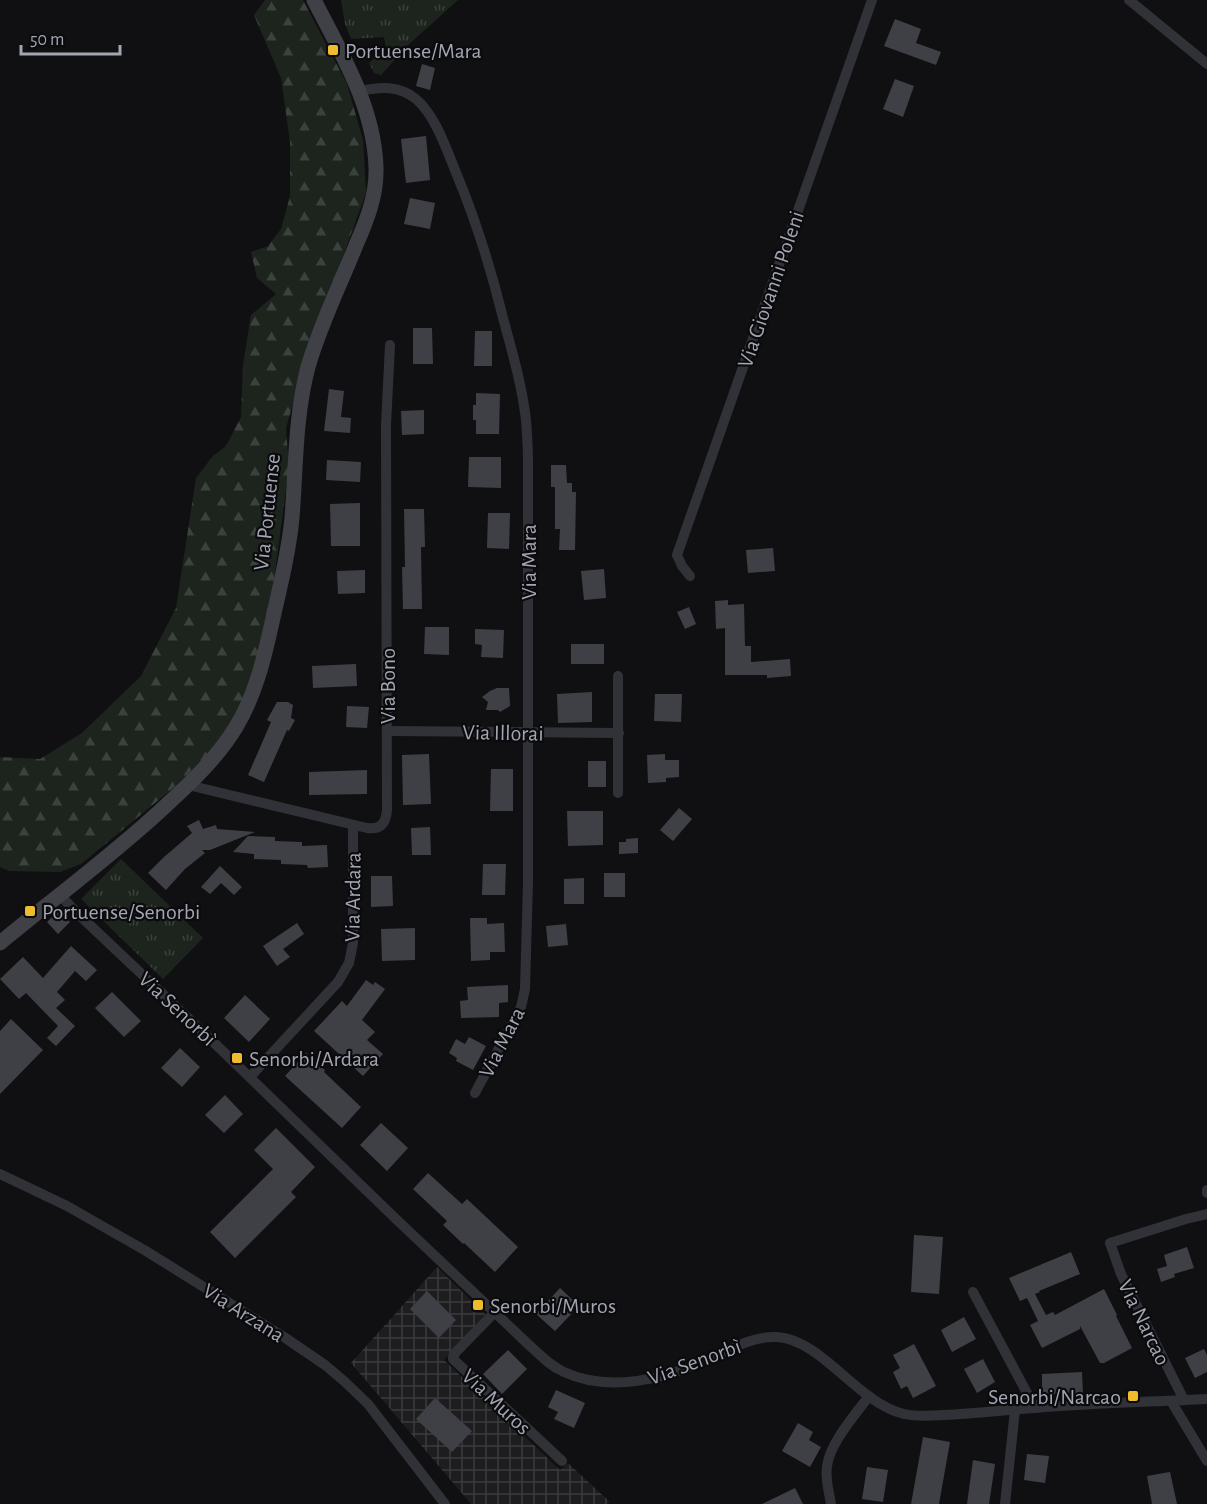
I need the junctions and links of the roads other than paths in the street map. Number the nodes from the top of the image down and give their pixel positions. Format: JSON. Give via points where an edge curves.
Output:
{"nodes":[{"id":1,"x":314,"y":0,"type":"edge"},
{"id":2,"x":872,"y":0,"type":"edge"},
{"id":3,"x":1129,"y":0,"type":"edge"},
{"id":4,"x":1207,"y":64,"type":"edge"},
{"id":5,"x":360,"y":91,"type":"junction"},
{"id":6,"x":390,"y":345,"type":"dead end"},
{"id":7,"x":690,"y":576,"type":"dead end"},
{"id":8,"x":618,"y":676,"type":"dead end"},
{"id":9,"x":387,"y":731,"type":"junction"},
{"id":10,"x":528,"y":733,"type":"junction"},
{"id":11,"x":619,"y":734,"type":"junction"},
{"id":12,"x":188,"y":785,"type":"junction"},
{"id":13,"x":618,"y":793,"type":"dead end"},
{"id":14,"x":353,"y":825,"type":"junction"},
{"id":15,"x":59,"y":894,"type":"junction"},
{"id":16,"x":0,"y":943,"type":"edge"},
{"id":17,"x":250,"y":1077,"type":"junction"},
{"id":18,"x":475,"y":1093,"type":"dead end"},
{"id":19,"x":0,"y":1174,"type":"edge"},
{"id":20,"x":1207,"y":1214,"type":"edge"},
{"id":21,"x":973,"y":1292,"type":"dead end"},
{"id":22,"x":495,"y":1312,"type":"junction"},
{"id":23,"x":869,"y":1396,"type":"junction"},
{"id":24,"x":1207,"y":1399,"type":"edge"},
{"id":25,"x":1184,"y":1400,"type":"junction"},
{"id":26,"x":1171,"y":1401,"type":"junction"},
{"id":27,"x":1035,"y":1408,"type":"junction"},
{"id":28,"x":1015,"y":1410,"type":"junction"},
{"id":29,"x":562,"y":1461,"type":"dead end"},
{"id":30,"x":1207,"y":1461,"type":"edge"},
{"id":31,"x":445,"y":1504,"type":"edge"},
{"id":32,"x":831,"y":1504,"type":"edge"},
{"id":33,"x":1005,"y":1504,"type":"edge"}],
"edges":[{"from":1,"to":5,"type":"main road","name":"Via Portuense"},
{"from":2,"to":7,"type":"street","name":"Via Giovanni Poleni","via":[[677,555]]},
{"from":3,"to":4,"type":"street"},
{"from":5,"to":10,"type":"street","name":"Via Mara","via":[[398,89],[427,111],[466,197],[512,348],[524,410],[528,461]]},
{"from":5,"to":12,"type":"main road","name":"Via Portuense","via":[[372,136],[375,187],[368,217],[316,342],[305,379],[290,541],[265,653],[238,724]]},
{"from":6,"to":9,"type":"street","name":"Via Bono","via":[[386,425]]},
{"from":8,"to":11,"type":"street"},
{"from":9,"to":10,"type":"street","name":"Via Illorai"},
{"from":9,"to":14,"type":"street","name":"Via Bono","via":[[386,820],[375,828]]},
{"from":10,"to":11,"type":"street","name":"Via Illorai"},
{"from":10,"to":18,"type":"street","name":"Via Mara","via":[[525,989],[516,1016]]},
{"from":11,"to":13,"type":"street"},
{"from":12,"to":14,"type":"street","name":"Via Bono"},
{"from":12,"to":15,"type":"main road","name":"Via Portuense"},
{"from":14,"to":17,"type":"street","name":"Via Ardara","via":[[353,943],[349,963],[341,978]]},
{"from":15,"to":16,"type":"main road","name":"Via Portuense"},
{"from":15,"to":17,"type":"street","name":"Via Senorbì"},
{"from":17,"to":22,"type":"street","name":"Via Senorbì"},
{"from":19,"to":31,"type":"street","name":"Via Arzana","via":[[146,1251],[325,1365],[368,1404]]},
{"from":20,"to":25,"type":"street","name":"Via Narcao","via":[[1110,1243],[1121,1274]]},
{"from":21,"to":27,"type":"street"},
{"from":22,"to":23,"type":"street","name":"Via Senorbì","via":[[549,1363],[580,1378],[613,1382],[654,1378],[746,1342],[779,1337],[812,1350]]},
{"from":22,"to":29,"type":"street","name":"Via Muros","via":[[453,1359]]},
{"from":23,"to":28,"type":"street","name":"Via Senorbì","via":[[890,1409],[915,1416]]},
{"from":23,"to":32,"type":"street","via":[[829,1458],[826,1473]]},
{"from":24,"to":25,"type":"street","name":"Via Senorbì"},
{"from":25,"to":26,"type":"street","name":"Via Senorbì"},
{"from":26,"to":27,"type":"street","name":"Via Senorbì"},
{"from":26,"to":30,"type":"street"},
{"from":27,"to":28,"type":"street","name":"Via Senorbì"},
{"from":28,"to":33,"type":"street"}]}
